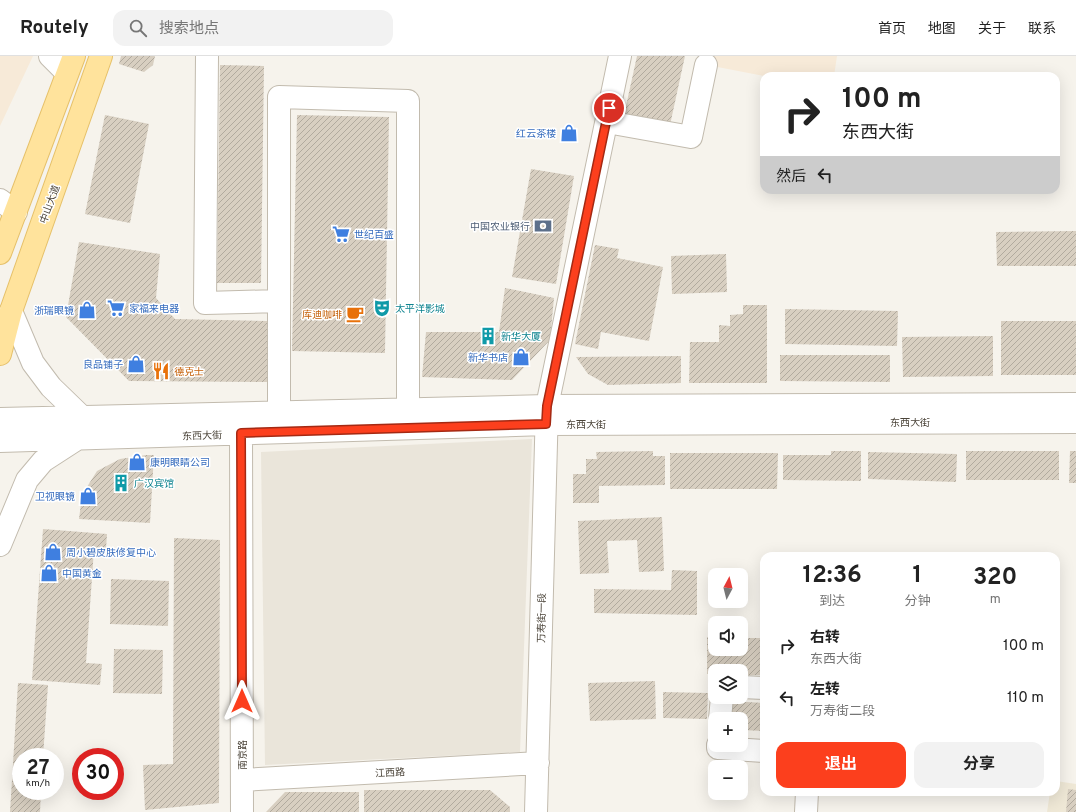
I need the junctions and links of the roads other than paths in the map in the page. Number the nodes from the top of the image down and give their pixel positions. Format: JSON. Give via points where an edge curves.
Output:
{"nodes":[{"id":1,"x":50,"y":56,"type":"edge"},
{"id":2,"x":101,"y":56,"type":"edge"},
{"id":3,"x":207,"y":56,"type":"edge"},
{"id":4,"x":620,"y":56,"type":"edge"},
{"id":5,"x":71,"y":65,"type":"edge"},
{"id":6,"x":706,"y":65,"type":"dead end"},
{"id":7,"x":607,"y":122,"type":"junction"},
{"id":8,"x":8,"y":206,"type":"edge"},
{"id":9,"x":0,"y":253,"type":"edge"},
{"id":10,"x":279,"y":301,"type":"junction"},
{"id":11,"x":11,"y":311,"type":"junction"},
{"id":12,"x":0,"y":354,"type":"edge"},
{"id":13,"x":1076,"y":404,"type":"edge"},
{"id":14,"x":408,"y":405,"type":"dead end"},
{"id":15,"x":279,"y":412,"type":"junction"},
{"id":16,"x":546,"y":415,"type":"junction"},
{"id":17,"x":82,"y":417,"type":"junction"},
{"id":18,"x":0,"y":419,"type":"edge"},
{"id":19,"x":1076,"y":422,"type":"edge"},
{"id":20,"x":241,"y":433,"type":"junction"},
{"id":21,"x":78,"y":439,"type":"junction"},
{"id":22,"x":0,"y":441,"type":"edge"},
{"id":23,"x":0,"y":544,"type":"edge"},
{"id":24,"x":748,"y":687,"type":"edge"},
{"id":25,"x":760,"y":688,"type":"edge"},
{"id":26,"x":748,"y":751,"type":"edge"},
{"id":27,"x":760,"y":752,"type":"edge"},
{"id":28,"x":538,"y":763,"type":"junction"},
{"id":29,"x":242,"y":780,"type":"junction"},
{"id":30,"x":807,"y":796,"type":"edge"},
{"id":31,"x":242,"y":812,"type":"edge"},
{"id":32,"x":536,"y":812,"type":"edge"},
{"id":33,"x":806,"y":812,"type":"edge"}],
"edges":[{"from":1,"to":5,"type":"street"},
{"from":2,"to":11,"type":"main road","name":"中山大道"},
{"from":3,"to":10,"type":"street","via":[[205,303]]},
{"from":4,"to":7,"type":"street","name":"万寿街一段"},
{"from":5,"to":8,"type":"main road"},
{"from":6,"to":7,"type":"street","via":[[691,137]]},
{"from":7,"to":16,"type":"street","name":"万寿街一段"},
{"from":8,"to":9,"type":"main road"},
{"from":10,"to":14,"type":"street","via":[[279,97],[408,101]]},
{"from":10,"to":15,"type":"street"},
{"from":11,"to":12,"type":"main road","name":"中山大道"},
{"from":11,"to":17,"type":"street","via":[[33,363],[51,387]]},
{"from":13,"to":16,"type":"street","name":"东西大街"},
{"from":15,"to":16,"type":"street","name":"东西大街"},
{"from":15,"to":17,"type":"street","name":"东西大街"},
{"from":16,"to":19,"type":"street","name":"东西大街"},
{"from":16,"to":20,"type":"street","name":"东西大街"},
{"from":16,"to":28,"type":"street","name":"万寿街一段"},
{"from":17,"to":18,"type":"street","name":"东西大街"},
{"from":20,"to":21,"type":"street","name":"东西大街"},
{"from":20,"to":29,"type":"street","name":"南京路"},
{"from":21,"to":22,"type":"street","name":"东西大街"},
{"from":21,"to":23,"type":"street","via":[[43,461],[27,480]]},
{"from":24,"to":25,"type":"street"},
{"from":26,"to":27,"type":"street"},
{"from":28,"to":29,"type":"street","name":"江西路"},
{"from":28,"to":32,"type":"street","name":"万寿街一段"},
{"from":29,"to":31,"type":"street","name":"南京路"},
{"from":30,"to":33,"type":"street"}]}
